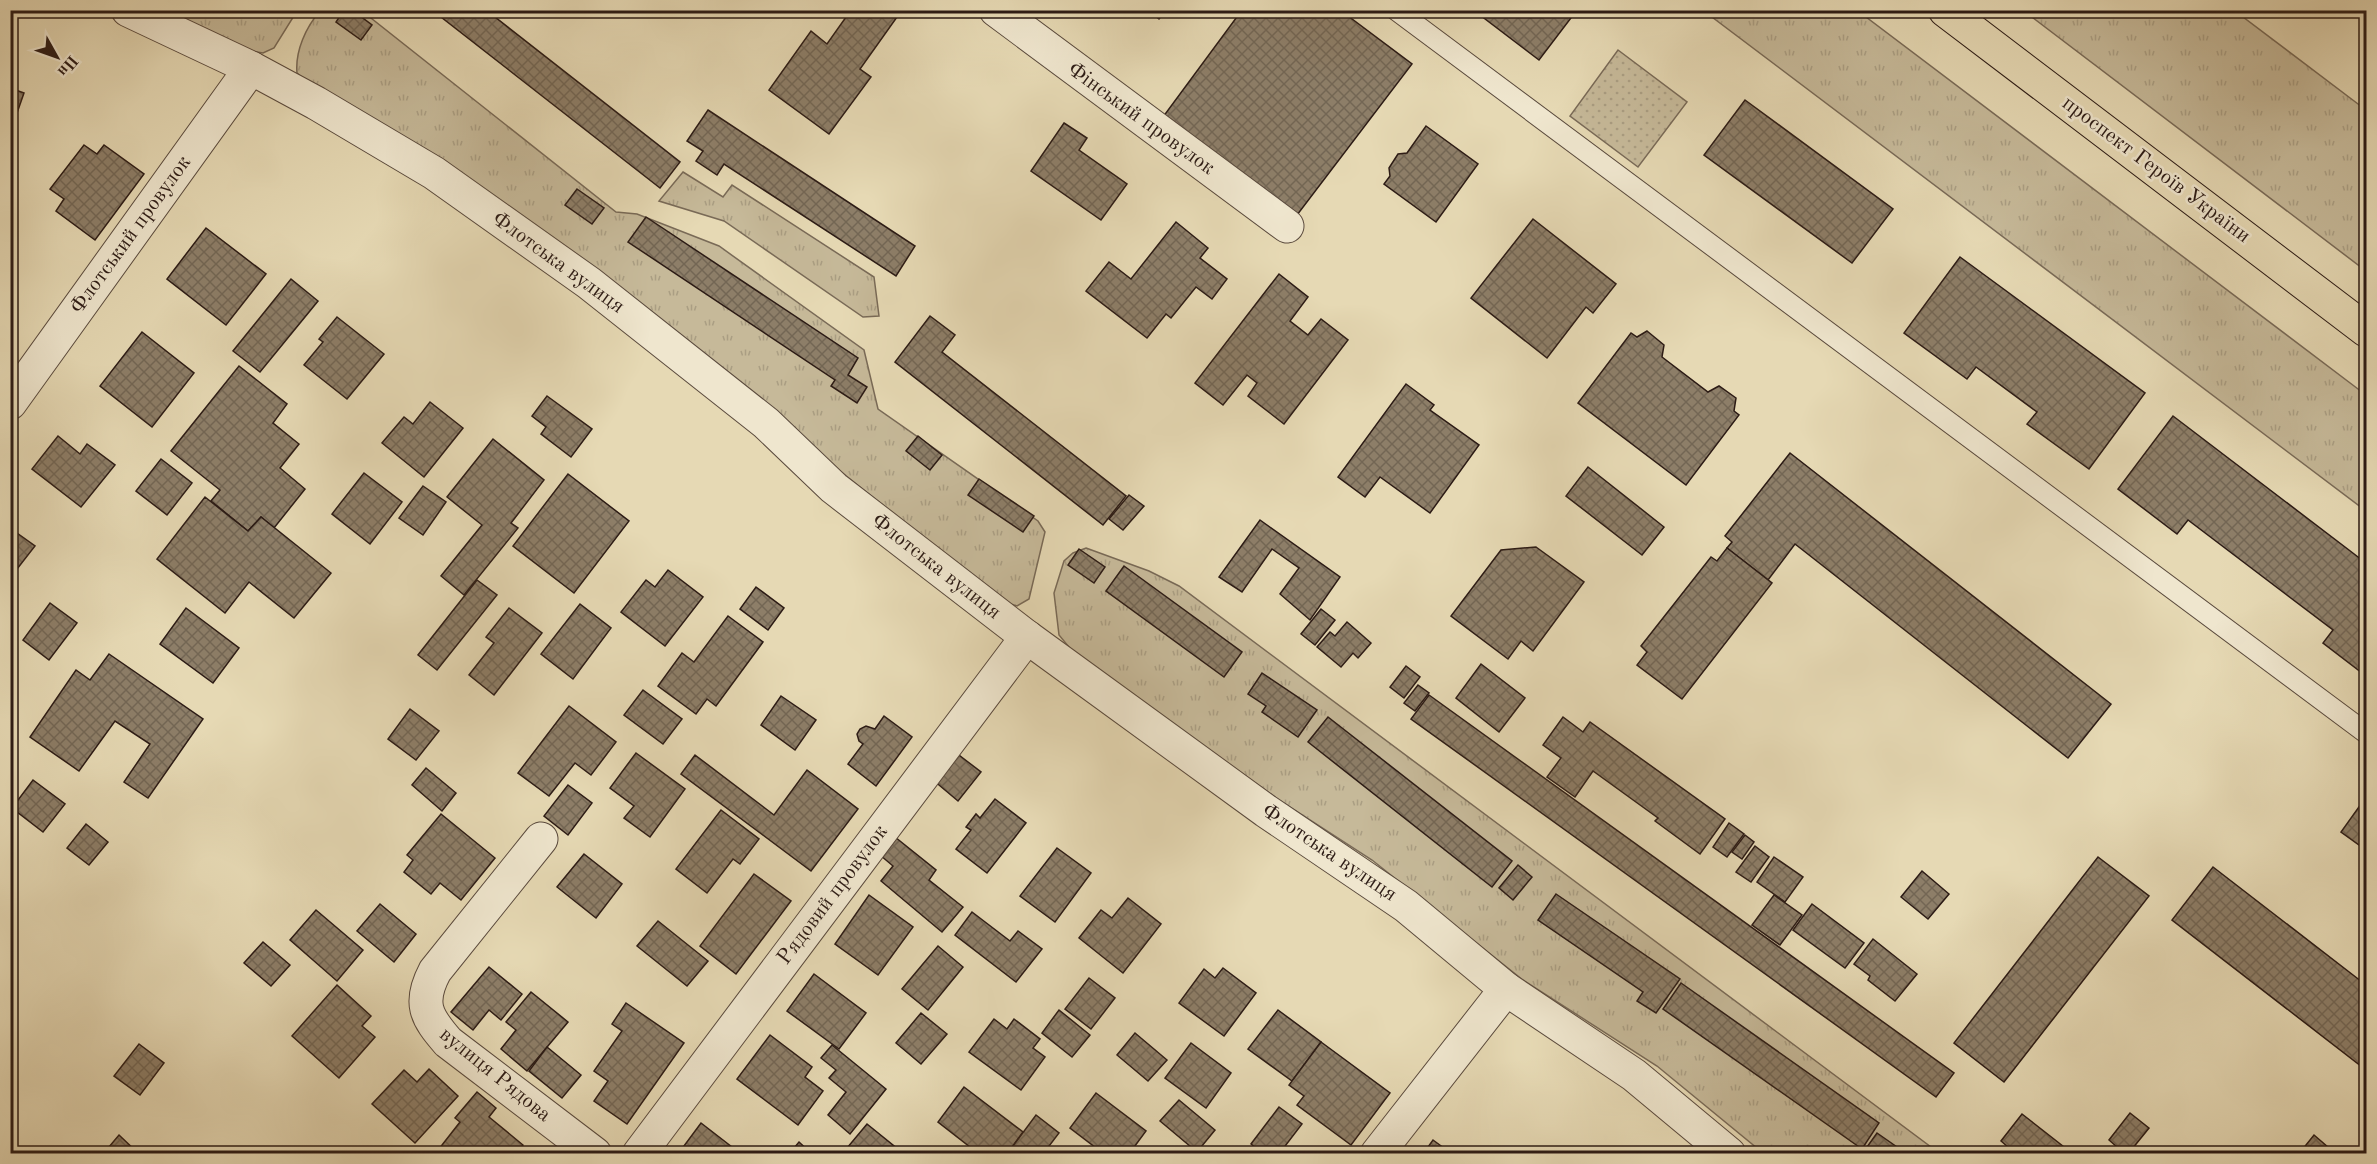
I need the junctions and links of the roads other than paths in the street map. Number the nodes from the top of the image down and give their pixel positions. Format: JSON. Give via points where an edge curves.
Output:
{"nodes":[{"id":1,"x":128,"y":10,"type":"edge"},
{"id":2,"x":996,"y":10,"type":"edge"},
{"id":3,"x":1396,"y":10,"type":"edge"},
{"id":4,"x":1945,"y":10,"type":"edge"},
{"id":5,"x":251,"y":68,"type":"junction"},
{"id":6,"x":1287,"y":226,"type":"dead end"},
{"id":7,"x":2367,"y":330,"type":"edge"},
{"id":8,"x":10,"y":403,"type":"edge"},
{"id":9,"x":1027,"y":637,"type":"junction"},
{"id":10,"x":2367,"y":733,"type":"edge"},
{"id":11,"x":541,"y":839,"type":"dead end"},
{"id":12,"x":1506,"y":989,"type":"junction"},
{"id":13,"x":595,"y":1154,"type":"edge"},
{"id":14,"x":639,"y":1154,"type":"edge"},
{"id":15,"x":1377,"y":1154,"type":"edge"},
{"id":16,"x":1729,"y":1154,"type":"edge"}],
"edges":[{"from":1,"to":5,"type":"street","name":"Флотська вулиця"},
{"from":2,"to":6,"type":"street","name":"Фінський провулок"},
{"from":3,"to":10,"type":"lane"},
{"from":4,"to":7,"type":"highway","name":"проспект Героїв України"},
{"from":5,"to":8,"type":"street","name":"Флотський провулок"},
{"from":5,"to":9,"type":"street","name":"Флотська вулиця","via":[[434,173],[589,283],[766,423],[834,488]]},
{"from":9,"to":12,"type":"street","name":"Флотська вулиця","via":[[1266,811],[1407,906]]},
{"from":9,"to":14,"type":"street","name":"Рядовий провулок"},
{"from":11,"to":13,"type":"street","name":"вулиця Рядова","via":[[435,971],[426,987],[426,1007],[433,1026],[448,1042]]},
{"from":12,"to":15,"type":"street"},
{"from":12,"to":16,"type":"street","name":"Флотська вулиця","via":[[1634,1075]]}]}
